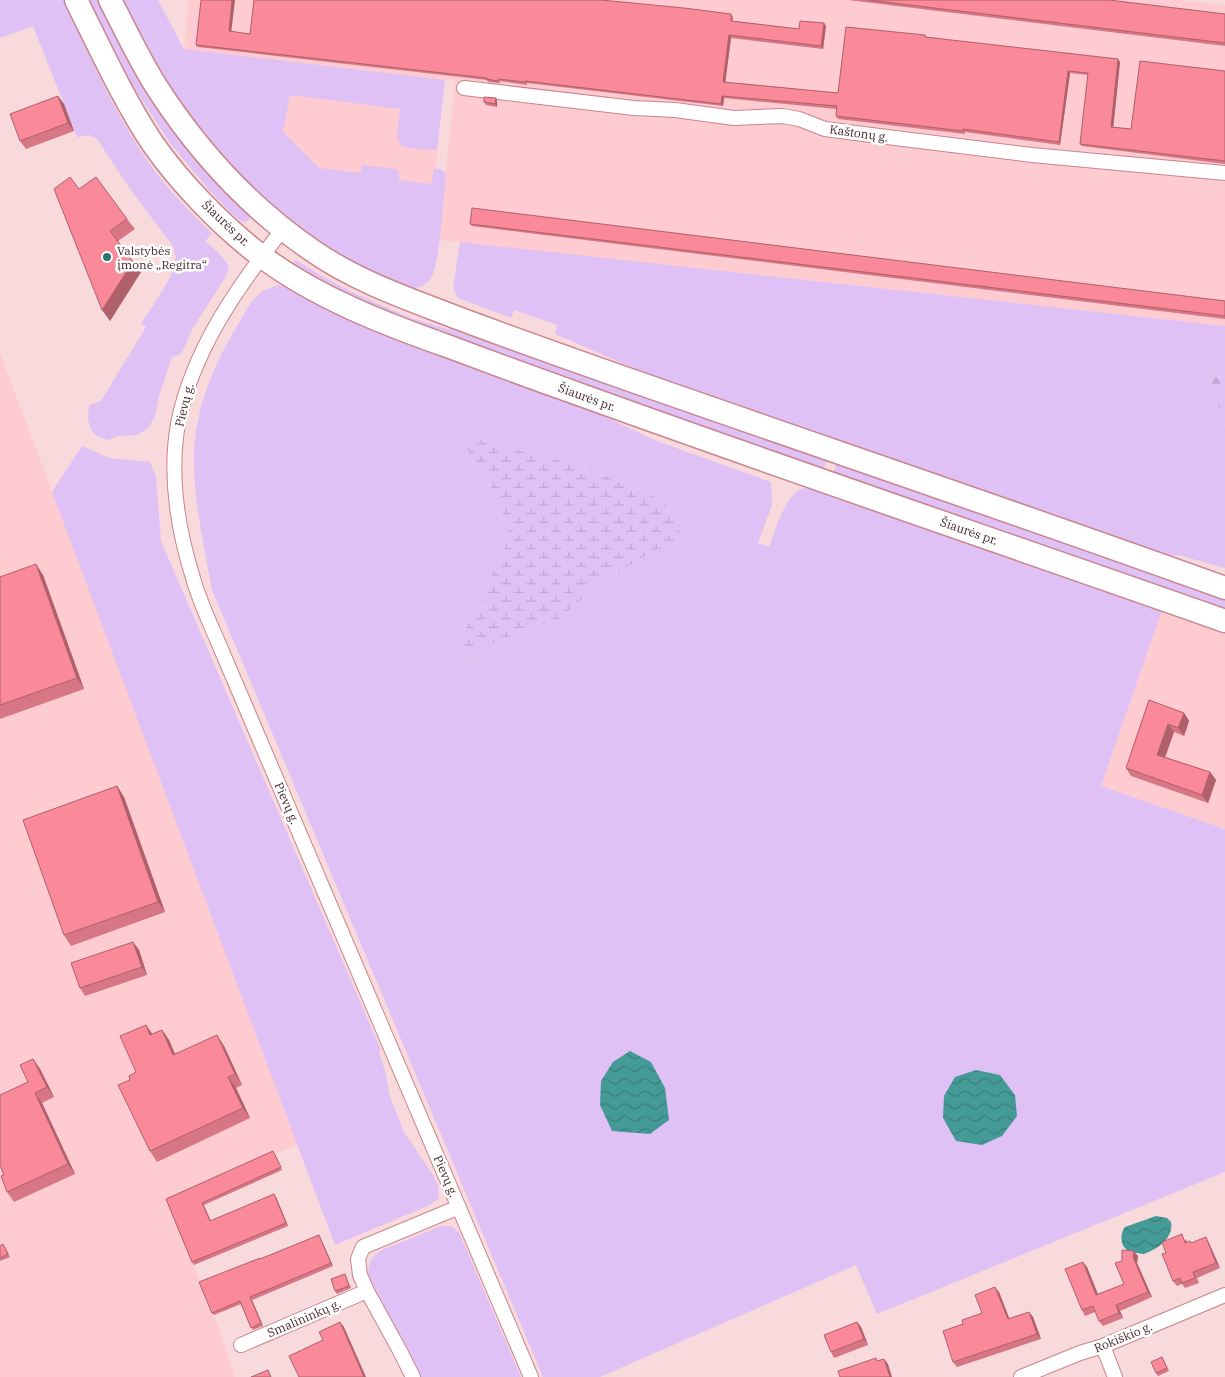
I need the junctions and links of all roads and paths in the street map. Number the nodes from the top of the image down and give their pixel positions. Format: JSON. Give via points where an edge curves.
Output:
{"nodes":[{"id":1,"x":76,"y":0,"type":"edge"},
{"id":2,"x":110,"y":0,"type":"edge"},
{"id":3,"x":464,"y":88,"type":"dead end"},
{"id":4,"x":1225,"y":173,"type":"edge"},
{"id":5,"x":283,"y":229,"type":"junction"},
{"id":6,"x":262,"y":256,"type":"junction"},
{"id":7,"x":1225,"y":588,"type":"edge"},
{"id":8,"x":1225,"y":621,"type":"edge"},
{"id":9,"x":459,"y":1207,"type":"junction"},
{"id":10,"x":367,"y":1291,"type":"junction"},
{"id":11,"x":1225,"y":1295,"type":"edge"},
{"id":12,"x":241,"y":1346,"type":"dead end"},
{"id":13,"x":1103,"y":1346,"type":"junction"},
{"id":14,"x":413,"y":1377,"type":"edge"},
{"id":15,"x":531,"y":1377,"type":"edge"},
{"id":16,"x":1021,"y":1377,"type":"edge"},
{"id":17,"x":1115,"y":1377,"type":"edge"}],
"edges":[{"from":1,"to":6,"type":"main road","name":"Šiaurės pr.","via":[[153,144],[225,226]]},
{"from":2,"to":5,"type":"main road","via":[[152,79],[184,126],[215,165]]},
{"from":3,"to":4,"type":"street","name":"Kaštonų g.","via":[[734,118],[783,116],[825,129],[871,135],[1032,155]]},
{"from":5,"to":6,"type":"street","name":"Pievų g."},
{"from":5,"to":7,"type":"main road","via":[[340,269],[395,295]]},
{"from":6,"to":8,"type":"main road","name":"Šiaurės pr.","via":[[345,305],[392,326]]},
{"from":6,"to":9,"type":"street","name":"Pievų g.","via":[[216,327],[196,365],[185,398],[178,425],[175,470],[183,541],[193,579],[218,642]]},
{"from":9,"to":10,"type":"street","via":[[363,1247],[358,1259]]},
{"from":9,"to":15,"type":"street","name":"Pievų g."},
{"from":10,"to":12,"type":"street","name":"Smalininkų g."},
{"from":10,"to":14,"type":"street"},
{"from":11,"to":13,"type":"street","name":"Rokiškio g."},
{"from":13,"to":16,"type":"street","name":"Rokiškio g."},
{"from":13,"to":17,"type":"street"}]}
